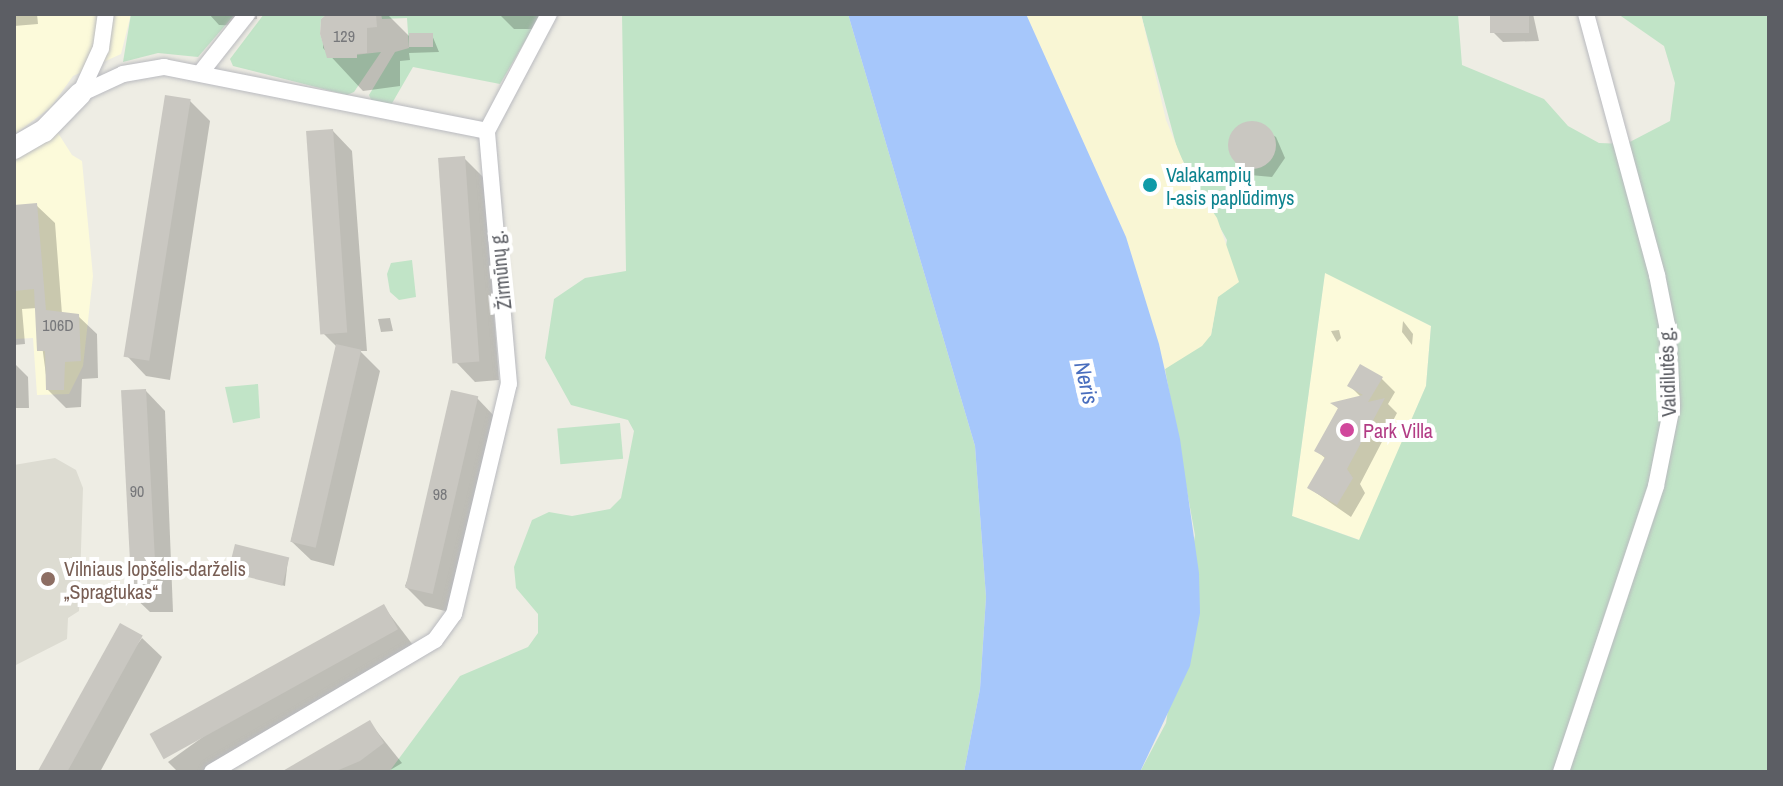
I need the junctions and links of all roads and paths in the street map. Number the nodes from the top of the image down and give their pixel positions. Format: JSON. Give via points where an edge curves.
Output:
{"nodes":[{"id":1,"x":106,"y":14,"type":"edge"},
{"id":2,"x":247,"y":14,"type":"edge"},
{"id":3,"x":549,"y":14,"type":"edge"},
{"id":4,"x":1586,"y":14,"type":"edge"},
{"id":5,"x":202,"y":71,"type":"junction"},
{"id":6,"x":80,"y":94,"type":"junction"},
{"id":7,"x":487,"y":131,"type":"junction"},
{"id":8,"x":14,"y":148,"type":"edge"},
{"id":9,"x":212,"y":772,"type":"edge"},
{"id":10,"x":1561,"y":772,"type":"edge"}],
"edges":[{"from":1,"to":6,"type":"street","via":[[101,48]]},
{"from":2,"to":5,"type":"street"},
{"from":3,"to":7,"type":"street"},
{"from":4,"to":10,"type":"street","name":"Vaidilutės g.","via":[[1657,275],[1667,325],[1672,406],[1656,486]]},
{"from":5,"to":6,"type":"street","via":[[145,68]]},
{"from":5,"to":7,"type":"street"},
{"from":6,"to":8,"type":"main road","via":[[44,131]]},
{"from":7,"to":9,"type":"street","name":"Žirmūnų g.","via":[[509,384],[454,614],[435,640]]}]}
